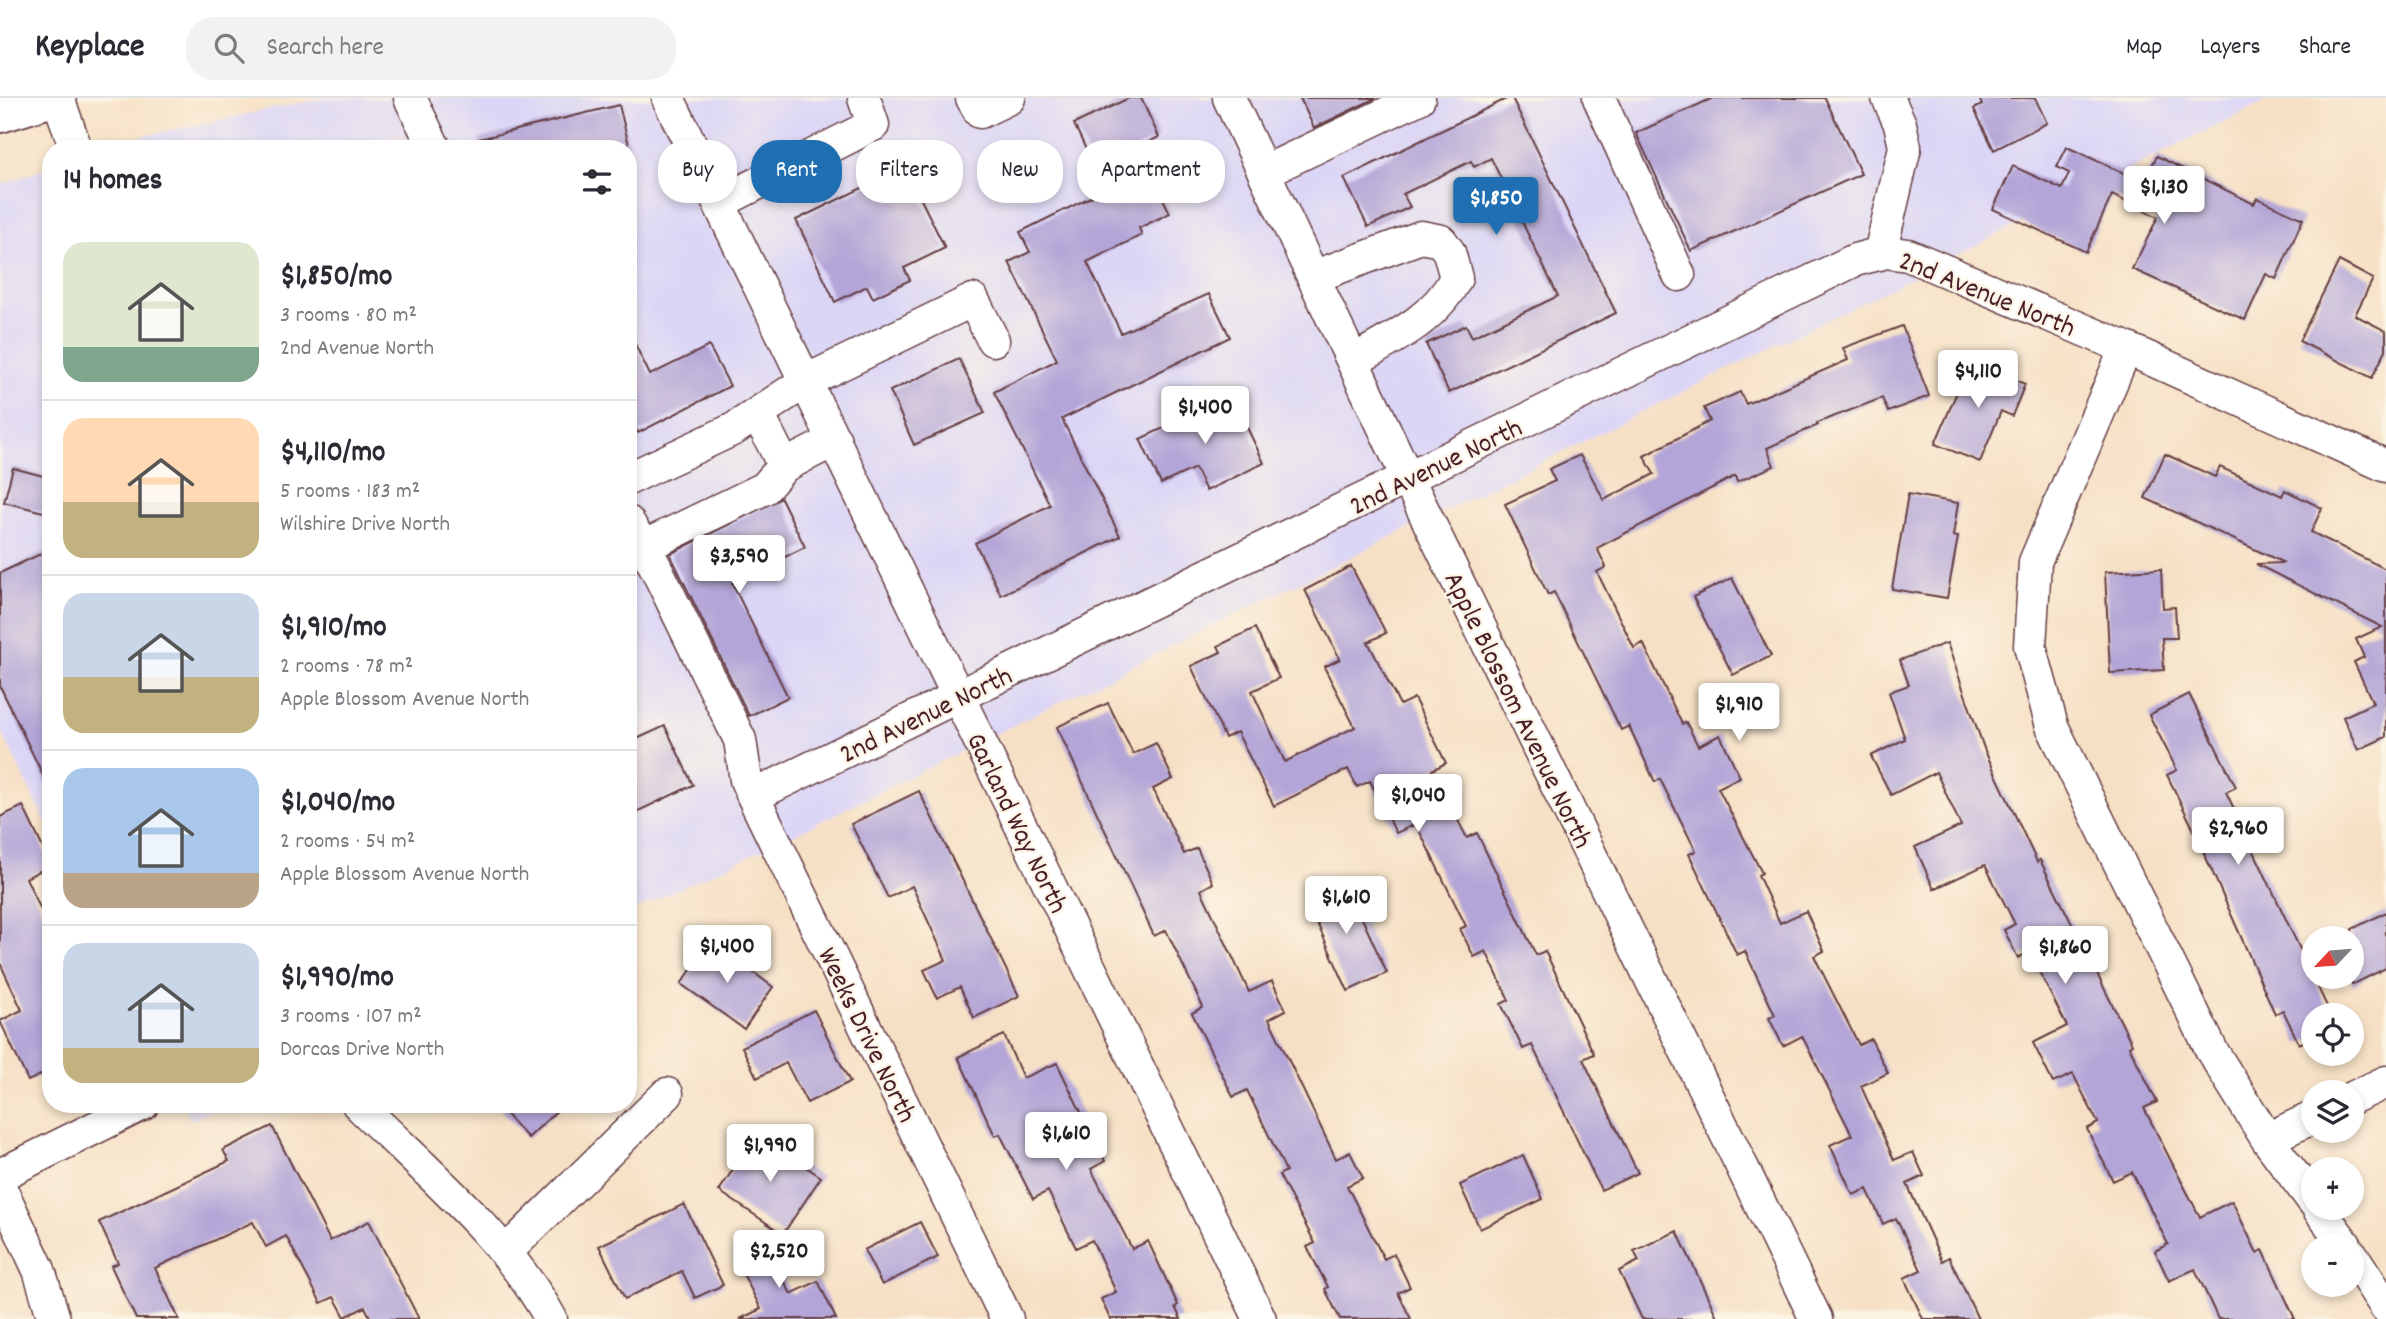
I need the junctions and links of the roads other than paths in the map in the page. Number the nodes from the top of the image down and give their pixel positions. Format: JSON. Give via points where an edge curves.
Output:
{"nodes":[{"id":1,"x":49,"y":98,"type":"edge"},
{"id":2,"x":58,"y":98,"type":"edge"},
{"id":3,"x":410,"y":98,"type":"edge"},
{"id":4,"x":668,"y":98,"type":"edge"},
{"id":5,"x":864,"y":98,"type":"edge"},
{"id":6,"x":972,"y":98,"type":"edge"},
{"id":7,"x":1009,"y":98,"type":"edge"},
{"id":8,"x":1229,"y":98,"type":"edge"},
{"id":9,"x":1419,"y":98,"type":"edge"},
{"id":10,"x":1599,"y":98,"type":"edge"},
{"id":11,"x":1888,"y":98,"type":"edge"},
{"id":12,"x":0,"y":113,"type":"edge"},
{"id":13,"x":73,"y":140,"type":"edge"},
{"id":14,"x":431,"y":140,"type":"edge"},
{"id":15,"x":688,"y":140,"type":"edge"},
{"id":16,"x":1264,"y":172,"type":"junction"},
{"id":17,"x":737,"y":194,"type":"edge"},
{"id":18,"x":719,"y":203,"type":"edge"},
{"id":19,"x":1880,"y":254,"type":"junction"},
{"id":20,"x":1679,"y":275,"type":"dead end"},
{"id":21,"x":1313,"y":277,"type":"junction"},
{"id":22,"x":993,"y":340,"type":"dead end"},
{"id":23,"x":2126,"y":348,"type":"junction"},
{"id":24,"x":1353,"y":361,"type":"junction"},
{"id":25,"x":806,"y":382,"type":"junction"},
{"id":26,"x":758,"y":414,"type":"junction"},
{"id":27,"x":835,"y":440,"type":"junction"},
{"id":28,"x":784,"y":466,"type":"junction"},
{"id":29,"x":2386,"y":466,"type":"edge"},
{"id":30,"x":637,"y":474,"type":"edge"},
{"id":31,"x":1408,"y":479,"type":"junction"},
{"id":32,"x":637,"y":534,"type":"edge"},
{"id":33,"x":637,"y":536,"type":"edge"},
{"id":34,"x":959,"y":696,"type":"junction"},
{"id":35,"x":753,"y":796,"type":"junction"},
{"id":36,"x":2386,"y":1082,"type":"edge"},
{"id":37,"x":2364,"y":1092,"type":"edge"},
{"id":38,"x":667,"y":1094,"type":"dead end"},
{"id":39,"x":125,"y":1113,"type":"edge"},
{"id":40,"x":367,"y":1113,"type":"edge"},
{"id":41,"x":2301,"y":1123,"type":"edge"},
{"id":42,"x":2267,"y":1139,"type":"junction"},
{"id":43,"x":0,"y":1175,"type":"edge"},
{"id":44,"x":2301,"y":1185,"type":"edge"},
{"id":45,"x":0,"y":1187,"type":"edge"},
{"id":46,"x":506,"y":1252,"type":"junction"},
{"id":47,"x":2364,"y":1273,"type":"edge"},
{"id":48,"x":2386,"y":1307,"type":"edge"},
{"id":49,"x":54,"y":1319,"type":"edge"},
{"id":50,"x":551,"y":1319,"type":"edge"},
{"id":51,"x":1007,"y":1319,"type":"edge"},
{"id":52,"x":1260,"y":1319,"type":"edge"},
{"id":53,"x":1816,"y":1319,"type":"edge"}],
"edges":[{"from":1,"to":12,"type":"main road"},
{"from":2,"to":13,"type":"street"},
{"from":3,"to":14,"type":"street"},
{"from":4,"to":15,"type":"street","name":"Garland Way North"},
{"from":5,"to":17,"type":"street","via":[[873,125]]},
{"from":6,"to":7,"type":"street","via":[[980,111]]},
{"from":8,"to":16,"type":"street","name":"Apple Blossom Avenue North"},
{"from":9,"to":16,"type":"street"},
{"from":10,"to":20,"type":"street"},
{"from":11,"to":19,"type":"street","via":[[1905,146]]},
{"from":16,"to":21,"type":"street","name":"Apple Blossom Avenue North"},
{"from":18,"to":25,"type":"street","name":"Garland Way North"},
{"from":19,"to":23,"type":"street","name":"2nd Avenue North","via":[[1908,255]]},
{"from":19,"to":31,"type":"street","name":"2nd Avenue North","via":[[1855,260]]},
{"from":21,"to":24,"type":"street","name":"Apple Blossom Avenue North"},
{"from":21,"to":24,"type":"street","via":[[1421,237],[1441,241],[1449,251],[1455,278],[1446,296],[1424,320]]},
{"from":22,"to":25,"type":"street","via":[[973,300]]},
{"from":23,"to":29,"type":"street","name":"2nd Avenue North"},
{"from":23,"to":42,"type":"street","via":[[2035,562],[2030,646],[2052,726],[2212,1051]]},
{"from":24,"to":31,"type":"street","name":"Apple Blossom Avenue North"},
{"from":25,"to":26,"type":"street"},
{"from":25,"to":27,"type":"street","name":"Garland Way North"},
{"from":26,"to":28,"type":"street"},
{"from":26,"to":30,"type":"street"},
{"from":27,"to":28,"type":"street"},
{"from":27,"to":34,"type":"street","name":"Garland Way North"},
{"from":28,"to":32,"type":"street","via":[[765,488]]},
{"from":31,"to":34,"type":"street","name":"2nd Avenue North"},
{"from":31,"to":53,"type":"street","name":"Apple Blossom Avenue North"},
{"from":33,"to":35,"type":"street","name":"Weeks Drive North","via":[[740,740]]},
{"from":34,"to":35,"type":"street","name":"2nd Avenue North"},
{"from":34,"to":52,"type":"street","name":"Garland Way North"},
{"from":35,"to":51,"type":"street","name":"Weeks Drive North"},
{"from":36,"to":37,"type":"street"},
{"from":38,"to":46,"type":"street"},
{"from":39,"to":43,"type":"street"},
{"from":40,"to":46,"type":"street"},
{"from":41,"to":42,"type":"street"},
{"from":42,"to":44,"type":"street"},
{"from":45,"to":49,"type":"street","via":[[39,1270]]},
{"from":46,"to":50,"type":"street"},
{"from":47,"to":48,"type":"street"}]}
